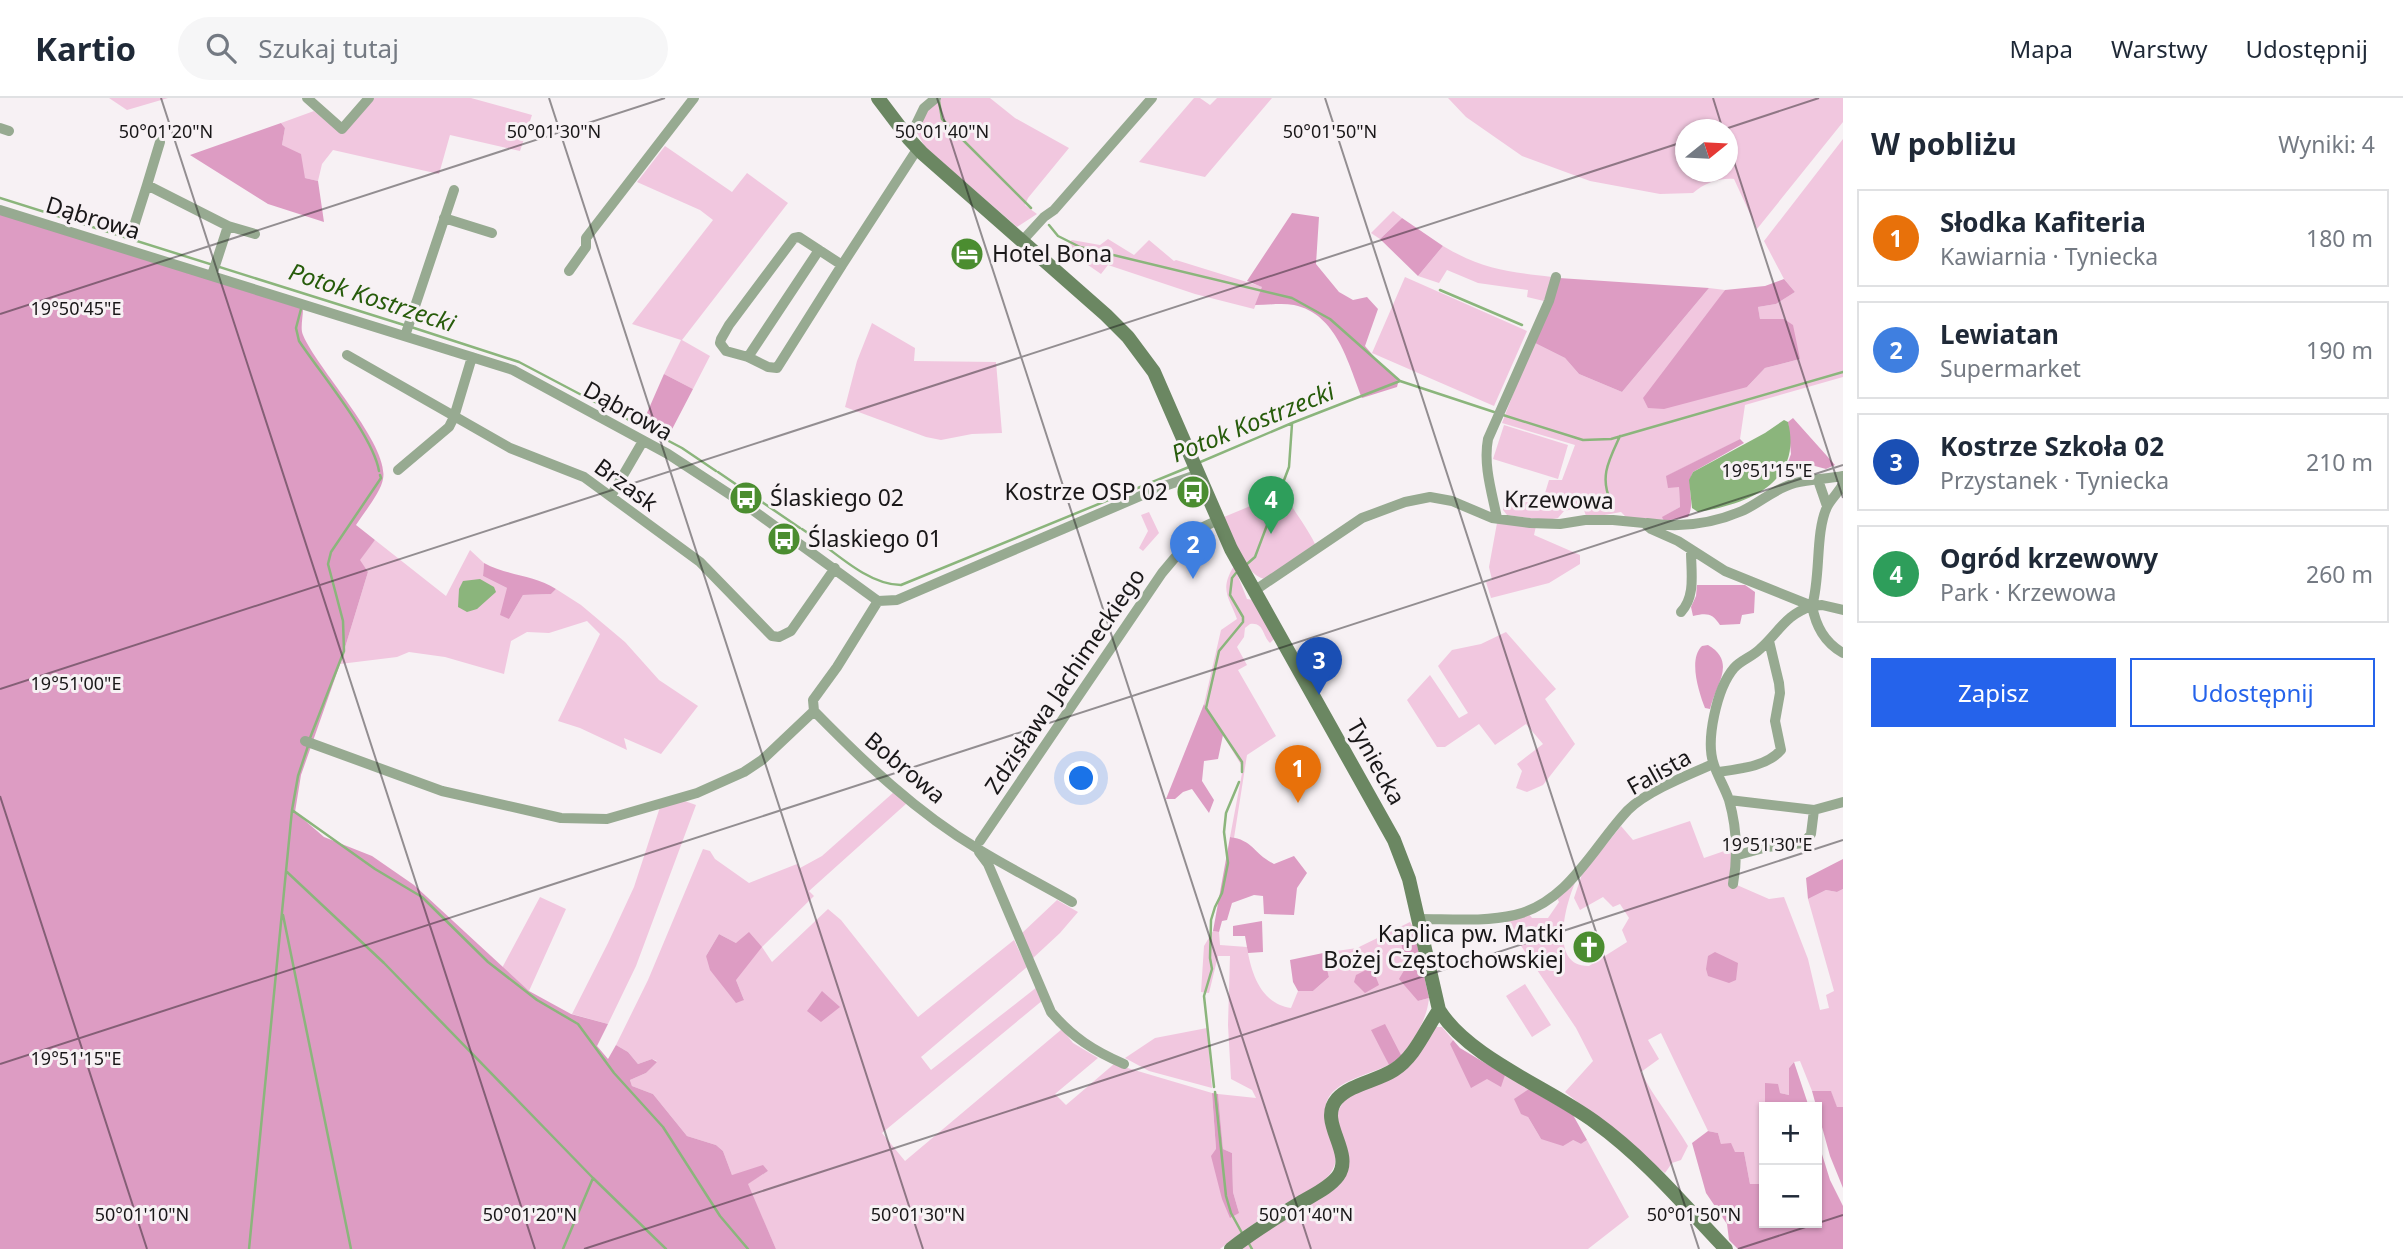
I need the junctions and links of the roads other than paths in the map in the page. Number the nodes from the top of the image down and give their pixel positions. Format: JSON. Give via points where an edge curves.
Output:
{"nodes":[{"id":1,"x":307,"y":98,"type":"edge"},
{"id":2,"x":369,"y":98,"type":"edge"},
{"id":3,"x":694,"y":98,"type":"edge"},
{"id":4,"x":878,"y":98,"type":"edge"},
{"id":5,"x":936,"y":98,"type":"edge"},
{"id":6,"x":1152,"y":98,"type":"edge"},
{"id":7,"x":160,"y":142,"type":"dead end"},
{"id":8,"x":913,"y":144,"type":"junction"},
{"id":9,"x":147,"y":185,"type":"junction"},
{"id":10,"x":454,"y":190,"type":"dead end"},
{"id":11,"x":0,"y":210,"type":"edge"},
{"id":12,"x":444,"y":218,"type":"junction"},
{"id":13,"x":134,"y":226,"type":"dead end"},
{"id":14,"x":228,"y":226,"type":"junction"},
{"id":15,"x":492,"y":233,"type":"dead end"},
{"id":16,"x":255,"y":234,"type":"dead end"},
{"id":17,"x":1023,"y":240,"type":"junction"},
{"id":18,"x":819,"y":250,"type":"junction"},
{"id":19,"x":842,"y":265,"type":"junction"},
{"id":20,"x":214,"y":268,"type":"junction"},
{"id":21,"x":569,"y":271,"type":"dead end"},
{"id":22,"x":1556,"y":277,"type":"dead end"},
{"id":23,"x":407,"y":329,"type":"junction"},
{"id":24,"x":347,"y":355,"type":"dead end"},
{"id":25,"x":472,"y":357,"type":"junction"},
{"id":26,"x":748,"y":357,"type":"junction"},
{"id":27,"x":454,"y":417,"type":"junction"},
{"id":28,"x":643,"y":441,"type":"junction"},
{"id":29,"x":1196,"y":466,"type":"junction"},
{"id":30,"x":398,"y":470,"type":"dead end"},
{"id":31,"x":1843,"y":476,"type":"edge"},
{"id":32,"x":1818,"y":480,"type":"junction"},
{"id":33,"x":1843,"y":484,"type":"edge"},
{"id":34,"x":611,"y":496,"type":"junction"},
{"id":35,"x":1827,"y":506,"type":"junction"},
{"id":36,"x":1497,"y":519,"type":"junction"},
{"id":37,"x":1218,"y":520,"type":"junction"},
{"id":38,"x":1644,"y":523,"type":"junction"},
{"id":39,"x":1691,"y":551,"type":"junction"},
{"id":40,"x":835,"y":568,"type":"junction"},
{"id":41,"x":1254,"y":591,"type":"junction"},
{"id":42,"x":878,"y":600,"type":"junction"},
{"id":43,"x":1812,"y":606,"type":"junction"},
{"id":44,"x":1843,"y":610,"type":"edge"},
{"id":45,"x":1681,"y":612,"type":"dead end"},
{"id":46,"x":1769,"y":641,"type":"junction"},
{"id":47,"x":1843,"y":653,"type":"edge"},
{"id":48,"x":814,"y":711,"type":"junction"},
{"id":49,"x":305,"y":741,"type":"dead end"},
{"id":50,"x":1716,"y":768,"type":"junction"},
{"id":51,"x":1729,"y":800,"type":"junction"},
{"id":52,"x":1843,"y":802,"type":"edge"},
{"id":53,"x":1814,"y":810,"type":"junction"},
{"id":54,"x":978,"y":845,"type":"junction"},
{"id":55,"x":1738,"y":855,"type":"junction"},
{"id":56,"x":1733,"y":884,"type":"dead end"},
{"id":57,"x":1072,"y":902,"type":"dead end"},
{"id":58,"x":1418,"y":919,"type":"junction"},
{"id":59,"x":1439,"y":1010,"type":"junction"},
{"id":60,"x":1124,"y":1064,"type":"dead end"},
{"id":61,"x":1231,"y":1249,"type":"edge"},
{"id":62,"x":1726,"y":1249,"type":"edge"}],
"edges":[{"from":1,"to":2,"type":"street","via":[[342,128]]},
{"from":3,"to":21,"type":"street","via":[[586,238],[586,247]]},
{"from":4,"to":8,"type":"street","name":"Tyniecka"},
{"from":5,"to":8,"type":"street","via":[[923,108]]},
{"from":6,"to":17,"type":"street"},
{"from":7,"to":9,"type":"street"},
{"from":8,"to":17,"type":"street","name":"Tyniecka"},
{"from":8,"to":19,"type":"street"},
{"from":9,"to":13,"type":"street"},
{"from":9,"to":14,"type":"street"},
{"from":10,"to":12,"type":"street"},
{"from":11,"to":20,"type":"street","name":"Dąbrowa"},
{"from":12,"to":15,"type":"street"},
{"from":12,"to":23,"type":"street"},
{"from":14,"to":16,"type":"street"},
{"from":14,"to":20,"type":"street"},
{"from":17,"to":29,"type":"street","name":"Tyniecka","via":[[1141,352],[1159,380]]},
{"from":18,"to":19,"type":"street"},
{"from":18,"to":26,"type":"street"},
{"from":18,"to":26,"type":"street","via":[[808,240],[794,238],[729,325],[722,346]]},
{"from":19,"to":26,"type":"street","via":[[781,364],[774,369]]},
{"from":20,"to":23,"type":"street","name":"Dąbrowa"},
{"from":22,"to":36,"type":"street","via":[[1486,450]]},
{"from":23,"to":25,"type":"street","name":"Dąbrowa"},
{"from":24,"to":27,"type":"street","name":"Brzask"},
{"from":25,"to":27,"type":"street"},
{"from":25,"to":28,"type":"street","name":"Dąbrowa","via":[[513,370]]},
{"from":27,"to":30,"type":"street"},
{"from":27,"to":34,"type":"street","name":"Brzask","via":[[521,453],[577,473]]},
{"from":28,"to":34,"type":"street"},
{"from":28,"to":40,"type":"street","name":"Dąbrowa","via":[[733,496]]},
{"from":29,"to":37,"type":"street","name":"Tyniecka"},
{"from":29,"to":42,"type":"street","via":[[1159,488],[897,600]]},
{"from":31,"to":32,"type":"street"},
{"from":32,"to":35,"type":"street"},
{"from":32,"to":38,"type":"street","via":[[1795,483],[1713,520],[1687,525]]},
{"from":33,"to":35,"type":"street"},
{"from":34,"to":40,"type":"street","name":"Brzask","via":[[700,562],[772,636],[791,631]]},
{"from":35,"to":43,"type":"street"},
{"from":36,"to":38,"type":"street","name":"Krzewowa"},
{"from":36,"to":41,"type":"street","name":"Krzewowa","via":[[1430,497],[1405,502],[1362,518]]},
{"from":37,"to":41,"type":"street","name":"Tyniecka"},
{"from":37,"to":54,"type":"street","name":"Zdzisława Jachimeckiego","via":[[1189,539],[1141,602]]},
{"from":38,"to":39,"type":"street","name":"Krzewowa"},
{"from":39,"to":43,"type":"street","name":"Krzewowa","via":[[1725,571]]},
{"from":39,"to":45,"type":"street","via":[[1691,592]]},
{"from":40,"to":42,"type":"street","name":"Dąbrowa"},
{"from":41,"to":58,"type":"street","name":"Tyniecka","via":[[1394,840]]},
{"from":42,"to":48,"type":"street","via":[[813,700]]},
{"from":43,"to":44,"type":"street","name":"Krzewowa"},
{"from":43,"to":46,"type":"street","name":"Falista","via":[[1796,611]]},
{"from":43,"to":47,"type":"street","via":[[1822,635]]},
{"from":46,"to":50,"type":"street","name":"Falista","via":[[1735,667],[1721,689],[1714,714]]},
{"from":46,"to":50,"type":"street","via":[[1779,683],[1775,721],[1781,750],[1754,766]]},
{"from":48,"to":49,"type":"street","via":[[744,772],[696,793],[607,819],[561,818],[442,791]]},
{"from":48,"to":54,"type":"street","name":"Bobrowa","via":[[889,785]]},
{"from":50,"to":51,"type":"street"},
{"from":50,"to":58,"type":"street","name":"Falista","via":[[1679,778],[1630,808],[1578,872],[1545,902],[1516,914]]},
{"from":51,"to":53,"type":"street"},
{"from":51,"to":55,"type":"street"},
{"from":52,"to":53,"type":"street"},
{"from":53,"to":55,"type":"street","via":[[1811,834],[1804,843]]},
{"from":54,"to":57,"type":"street","name":"Bobrowa"},
{"from":54,"to":60,"type":"street","name":"Bobrowa","via":[[1051,1012],[1085,1045]]},
{"from":55,"to":56,"type":"street"},
{"from":58,"to":59,"type":"street","name":"Tyniecka"},
{"from":59,"to":61,"type":"street","via":[[1407,1061],[1345,1092],[1331,1108],[1343,1160],[1339,1175]]},
{"from":59,"to":62,"type":"street","name":"Tyniecka","via":[[1449,1026],[1474,1047],[1623,1143]]}]}
